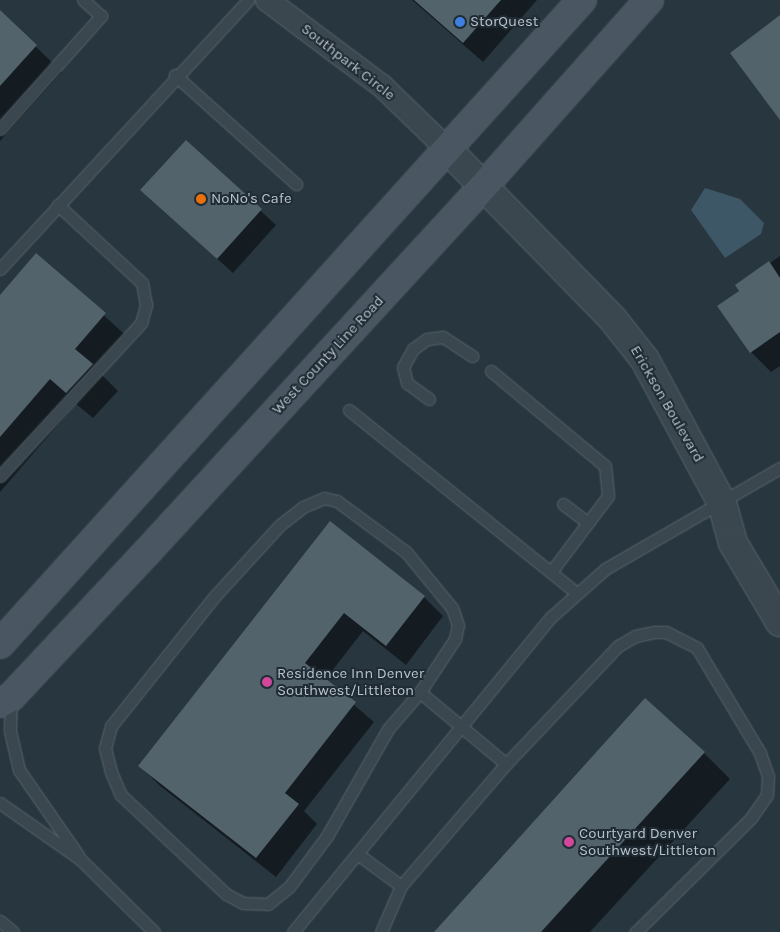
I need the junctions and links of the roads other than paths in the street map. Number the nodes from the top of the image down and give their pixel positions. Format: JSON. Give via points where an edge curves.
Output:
{"nodes":[{"id":1,"x":83,"y":0,"type":"edge"},
{"id":2,"x":248,"y":0,"type":"edge"},
{"id":3,"x":266,"y":0,"type":"edge"},
{"id":4,"x":582,"y":0,"type":"edge"},
{"id":5,"x":649,"y":0,"type":"edge"},
{"id":6,"x":176,"y":75,"type":"junction"},
{"id":7,"x":0,"y":129,"type":"edge"},
{"id":8,"x":448,"y":150,"type":"junction"},
{"id":9,"x":296,"y":184,"type":"dead end"},
{"id":10,"x":483,"y":187,"type":"junction"},
{"id":11,"x":58,"y":205,"type":"junction"},
{"id":12,"x":0,"y":269,"type":"edge"},
{"id":13,"x":472,"y":356,"type":"dead end"},
{"id":14,"x":491,"y":372,"type":"dead end"},
{"id":15,"x":429,"y":399,"type":"dead end"},
{"id":16,"x":349,"y":410,"type":"dead end"},
{"id":17,"x":780,"y":468,"type":"edge"},
{"id":18,"x":0,"y":476,"type":"edge"},
{"id":19,"x":722,"y":503,"type":"junction"},
{"id":20,"x":562,"y":504,"type":"dead end"},
{"id":21,"x":588,"y":523,"type":"junction"},
{"id":22,"x":551,"y":572,"type":"junction"},
{"id":23,"x":577,"y":593,"type":"junction"},
{"id":24,"x":780,"y":622,"type":"edge"},
{"id":25,"x":0,"y":644,"type":"edge"},
{"id":26,"x":420,"y":692,"type":"junction"},
{"id":27,"x":6,"y":700,"type":"edge"},
{"id":28,"x":462,"y":726,"type":"junction"},
{"id":29,"x":506,"y":764,"type":"junction"},
{"id":30,"x":0,"y":803,"type":"edge"},
{"id":31,"x":360,"y":855,"type":"junction"},
{"id":32,"x":80,"y":859,"type":"junction"},
{"id":33,"x":402,"y":886,"type":"junction"},
{"id":34,"x":0,"y":921,"type":"edge"},
{"id":35,"x":13,"y":932,"type":"edge"},
{"id":36,"x":154,"y":932,"type":"edge"},
{"id":37,"x":294,"y":932,"type":"edge"},
{"id":38,"x":381,"y":932,"type":"edge"},
{"id":39,"x":636,"y":932,"type":"edge"}],
"edges":[{"from":1,"to":7,"type":"lane","via":[[101,16]]},
{"from":2,"to":6,"type":"lane"},
{"from":3,"to":8,"type":"street","name":"Southpark Circle","via":[[382,86]]},
{"from":4,"to":8,"type":"main road"},
{"from":5,"to":10,"type":"main road","name":"West County Line Road"},
{"from":6,"to":9,"type":"lane"},
{"from":6,"to":11,"type":"lane"},
{"from":8,"to":10,"type":"street","name":"Erickson Boulevard"},
{"from":8,"to":25,"type":"main road"},
{"from":10,"to":19,"type":"street","name":"Erickson Boulevard","via":[[612,318],[645,360]]},
{"from":10,"to":27,"type":"main road","name":"West County Line Road"},
{"from":11,"to":12,"type":"lane"},
{"from":11,"to":18,"type":"lane","via":[[142,283],[146,305],[141,322]]},
{"from":13,"to":15,"type":"lane","via":[[443,336],[427,340],[413,350],[403,367],[407,384]]},
{"from":14,"to":21,"type":"lane","via":[[605,466],[608,496]]},
{"from":16,"to":22,"type":"lane"},
{"from":17,"to":19,"type":"lane"},
{"from":19,"to":23,"type":"lane","via":[[605,569]]},
{"from":19,"to":24,"type":"street","name":"Erickson Boulevard","via":[[733,543]]},
{"from":20,"to":21,"type":"lane"},
{"from":21,"to":22,"type":"lane"},
{"from":22,"to":23,"type":"lane"},
{"from":23,"to":28,"type":"lane","via":[[528,643]]},
{"from":26,"to":26,"type":"lane","via":[[455,638],[458,625],[452,608],[406,552],[337,501],[324,498],[302,507],[279,526],[214,597],[111,726],[105,748],[111,772],[122,795],[148,821],[226,894],[243,903],[268,904],[289,887],[327,836],[388,729]]},
{"from":26,"to":28,"type":"lane"},
{"from":27,"to":32,"type":"lane","via":[[19,770]]},
{"from":28,"to":29,"type":"lane"},
{"from":28,"to":31,"type":"lane"},
{"from":29,"to":33,"type":"lane"},
{"from":29,"to":39,"type":"lane","via":[[618,646],[635,636],[666,632],[697,648],[760,753],[768,776],[767,795],[750,819]]},
{"from":30,"to":32,"type":"lane"},
{"from":31,"to":33,"type":"lane"},
{"from":31,"to":37,"type":"lane"},
{"from":32,"to":36,"type":"lane"},
{"from":33,"to":38,"type":"lane"},
{"from":34,"to":35,"type":"lane"}]}
